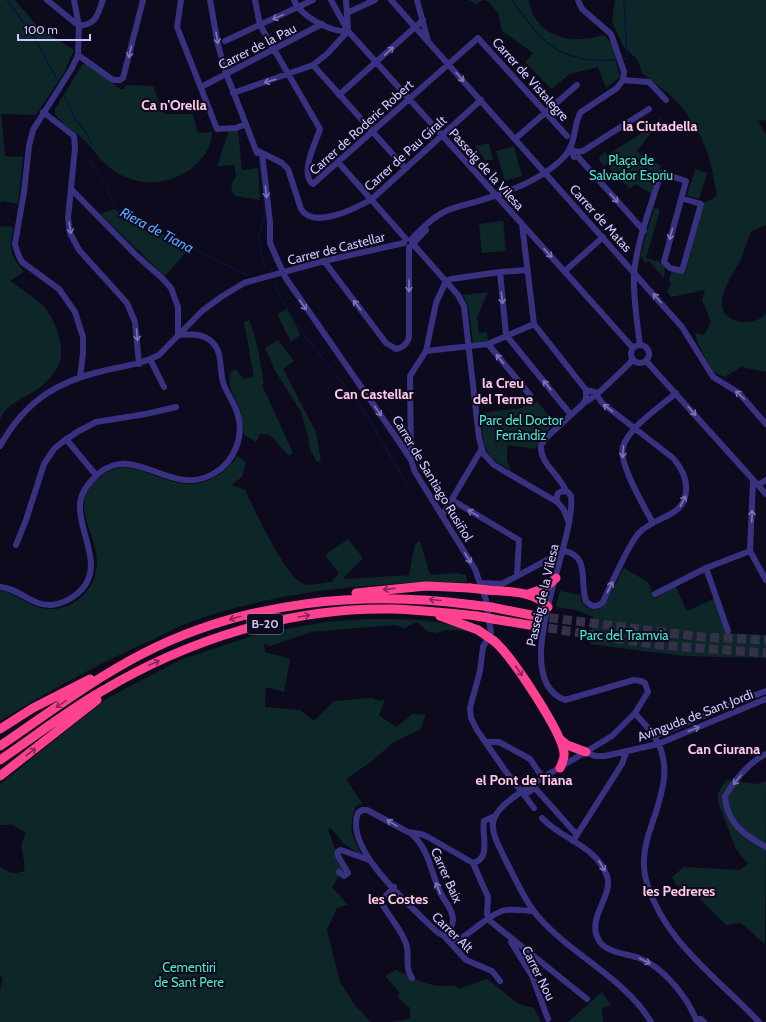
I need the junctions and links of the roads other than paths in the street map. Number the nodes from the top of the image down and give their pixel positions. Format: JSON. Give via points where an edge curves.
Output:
{"nodes":[{"id":1,"x":47,"y":0,"type":"edge"},
{"id":2,"x":74,"y":0,"type":"edge"},
{"id":3,"x":103,"y":0,"type":"edge"},
{"id":4,"x":142,"y":0,"type":"edge"},
{"id":5,"x":181,"y":0,"type":"edge"},
{"id":6,"x":210,"y":0,"type":"edge"},
{"id":7,"x":255,"y":0,"type":"edge"},
{"id":8,"x":294,"y":0,"type":"edge"},
{"id":9,"x":313,"y":0,"type":"edge"},
{"id":10,"x":331,"y":0,"type":"edge"},
{"id":11,"x":346,"y":0,"type":"edge"},
{"id":12,"x":375,"y":0,"type":"edge"},
{"id":13,"x":391,"y":0,"type":"edge"},
{"id":14,"x":416,"y":0,"type":"edge"},
{"id":15,"x":578,"y":0,"type":"edge"},
{"id":16,"x":298,"y":7,"type":"junction"},
{"id":17,"x":347,"y":13,"type":"junction"},
{"id":18,"x":423,"y":20,"type":"junction"},
{"id":19,"x":322,"y":24,"type":"junction"},
{"id":20,"x":260,"y":25,"type":"junction"},
{"id":21,"x":79,"y":26,"type":"junction"},
{"id":22,"x":415,"y":28,"type":"junction"},
{"id":23,"x":348,"y":31,"type":"junction"},
{"id":24,"x":478,"y":38,"type":"joint"},
{"id":25,"x":225,"y":42,"type":"dead end"},
{"id":26,"x":428,"y":42,"type":"junction"},
{"id":27,"x":274,"y":49,"type":"junction"},
{"id":28,"x":78,"y":55,"type":"junction"},
{"id":29,"x":377,"y":62,"type":"junction"},
{"id":30,"x":448,"y":64,"type":"junction"},
{"id":31,"x":313,"y":65,"type":"junction"},
{"id":32,"x":226,"y":73,"type":"junction"},
{"id":33,"x":289,"y":74,"type":"junction"},
{"id":34,"x":623,"y":80,"type":"junction"},
{"id":35,"x":577,"y":85,"type":"dead end"},
{"id":36,"x":201,"y":87,"type":"junction"},
{"id":37,"x":233,"y":93,"type":"junction"},
{"id":38,"x":339,"y":95,"type":"junction"},
{"id":39,"x":409,"y":98,"type":"junction"},
{"id":40,"x":480,"y":100,"type":"junction"},
{"id":41,"x":666,"y":100,"type":"dead end"},
{"id":42,"x":649,"y":108,"type":"dead end"},
{"id":43,"x":43,"y":112,"type":"junction"},
{"id":44,"x":545,"y":113,"type":"junction"},
{"id":45,"x":246,"y":124,"type":"junction"},
{"id":46,"x":372,"y":132,"type":"junction"},
{"id":47,"x":442,"y":135,"type":"junction"},
{"id":48,"x":567,"y":136,"type":"dead end"},
{"id":49,"x":515,"y":139,"type":"junction"},
{"id":50,"x":570,"y":149,"type":"junction"},
{"id":51,"x":258,"y":152,"type":"junction"},
{"id":52,"x":578,"y":155,"type":"junction"},
{"id":53,"x":566,"y":156,"type":"junction"},
{"id":54,"x":338,"y":162,"type":"junction"},
{"id":55,"x":405,"y":168,"type":"junction"},
{"id":56,"x":546,"y":173,"type":"junction"},
{"id":57,"x":71,"y":189,"type":"junction"},
{"id":58,"x":497,"y":196,"type":"junction"},
{"id":59,"x":681,"y":198,"type":"junction"},
{"id":60,"x":372,"y":199,"type":"junction"},
{"id":61,"x":522,"y":224,"type":"junction"},
{"id":62,"x":644,"y":231,"type":"junction"},
{"id":63,"x":603,"y":237,"type":"junction"},
{"id":64,"x":409,"y":243,"type":"junction"},
{"id":65,"x":324,"y":261,"type":"junction"},
{"id":66,"x":527,"y":270,"type":"junction"},
{"id":67,"x":565,"y":271,"type":"junction"},
{"id":68,"x":283,"y":272,"type":"junction"},
{"id":69,"x":500,"y":272,"type":"junction"},
{"id":70,"x":634,"y":273,"type":"junction"},
{"id":71,"x":446,"y":281,"type":"junction"},
{"id":72,"x":534,"y":324,"type":"junction"},
{"id":73,"x":178,"y":335,"type":"junction"},
{"id":74,"x":192,"y":335,"type":"junction"},
{"id":75,"x":506,"y":335,"type":"junction"},
{"id":76,"x":172,"y":342,"type":"junction"},
{"id":77,"x":488,"y":344,"type":"junction"},
{"id":78,"x":640,"y":345,"type":"junction"},
{"id":79,"x":469,"y":346,"type":"junction"},
{"id":80,"x":633,"y":348,"type":"junction"},
{"id":81,"x":426,"y":351,"type":"junction"},
{"id":82,"x":150,"y":359,"type":"junction"},
{"id":83,"x":633,"y":360,"type":"junction"},
{"id":84,"x":647,"y":362,"type":"junction"},
{"id":85,"x":139,"y":364,"type":"junction"},
{"id":86,"x":80,"y":377,"type":"junction"},
{"id":87,"x":164,"y":387,"type":"dead end"},
{"id":88,"x":586,"y":392,"type":"junction"},
{"id":89,"x":596,"y":393,"type":"junction"},
{"id":90,"x":676,"y":393,"type":"junction"},
{"id":91,"x":530,"y":395,"type":"dead end"},
{"id":92,"x":584,"y":402,"type":"junction"},
{"id":93,"x":176,"y":407,"type":"dead end"},
{"id":94,"x":571,"y":415,"type":"junction"},
{"id":95,"x":766,"y":424,"type":"edge"},
{"id":96,"x":635,"y":429,"type":"junction"},
{"id":97,"x":66,"y":439,"type":"junction"},
{"id":98,"x":0,"y":446,"type":"edge"},
{"id":99,"x":481,"y":450,"type":"junction"},
{"id":100,"x":411,"y":460,"type":"junction"},
{"id":101,"x":96,"y":475,"type":"junction"},
{"id":102,"x":766,"y":480,"type":"edge"},
{"id":103,"x":756,"y":483,"type":"junction"},
{"id":104,"x":766,"y":494,"type":"edge"},
{"id":105,"x":560,"y":497,"type":"junction"},
{"id":106,"x":452,"y":500,"type":"junction"},
{"id":107,"x":570,"y":503,"type":"junction"},
{"id":108,"x":442,"y":516,"type":"junction"},
{"id":109,"x":569,"y":523,"type":"junction"},
{"id":110,"x":653,"y":523,"type":"junction"},
{"id":111,"x":16,"y":545,"type":"dead end"},
{"id":112,"x":564,"y":551,"type":"junction"},
{"id":113,"x":750,"y":551,"type":"junction"},
{"id":114,"x":706,"y":568,"type":"junction"},
{"id":115,"x":517,"y":576,"type":"junction"},
{"id":116,"x":556,"y":578,"type":"junction"},
{"id":117,"x":766,"y":580,"type":"edge"},
{"id":118,"x":483,"y":586,"type":"junction"},
{"id":119,"x":0,"y":587,"type":"edge"},
{"id":120,"x":655,"y":594,"type":"dead end"},
{"id":121,"x":525,"y":595,"type":"junction"},
{"id":122,"x":314,"y":602,"type":"junction"},
{"id":123,"x":548,"y":607,"type":"junction"},
{"id":124,"x":421,"y":610,"type":"junction"},
{"id":125,"x":536,"y":616,"type":"tunnel mouth"},
{"id":126,"x":535,"y":626,"type":"tunnel mouth"},
{"id":127,"x":728,"y":631,"type":"dead end"},
{"id":128,"x":117,"y":668,"type":"junction"},
{"id":129,"x":119,"y":681,"type":"junction"},
{"id":130,"x":766,"y":691,"type":"edge"},
{"id":131,"x":766,"y":699,"type":"edge"},
{"id":132,"x":635,"y":713,"type":"junction"},
{"id":133,"x":0,"y":729,"type":"edge"},
{"id":134,"x":654,"y":736,"type":"junction"},
{"id":135,"x":560,"y":739,"type":"junction"},
{"id":136,"x":486,"y":742,"type":"junction"},
{"id":137,"x":658,"y":744,"type":"junction"},
{"id":138,"x":0,"y":746,"type":"edge"},
{"id":139,"x":586,"y":752,"type":"junction"},
{"id":140,"x":626,"y":753,"type":"junction"},
{"id":141,"x":766,"y":754,"type":"edge"},
{"id":142,"x":0,"y":760,"type":"edge"},
{"id":143,"x":560,"y":768,"type":"junction"},
{"id":144,"x":0,"y":776,"type":"edge"},
{"id":145,"x":543,"y":778,"type":"junction"},
{"id":146,"x":524,"y":796,"type":"junction"},
{"id":147,"x":534,"y":808,"type":"dead end"},
{"id":148,"x":494,"y":817,"type":"junction"},
{"id":149,"x":542,"y":818,"type":"dead end"},
{"id":150,"x":411,"y":833,"type":"junction"},
{"id":151,"x":577,"y":835,"type":"junction"},
{"id":152,"x":428,"y":837,"type":"junction"},
{"id":153,"x":573,"y":841,"type":"junction"},
{"id":154,"x":420,"y":844,"type":"junction"},
{"id":155,"x":766,"y":847,"type":"edge"},
{"id":156,"x":369,"y":860,"type":"junction"},
{"id":157,"x":473,"y":863,"type":"junction"},
{"id":158,"x":339,"y":872,"type":"dead end"},
{"id":159,"x":394,"y":887,"type":"junction"},
{"id":160,"x":533,"y":911,"type":"junction"},
{"id":161,"x":488,"y":918,"type":"junction"},
{"id":162,"x":444,"y":936,"type":"junction"},
{"id":163,"x":508,"y":937,"type":"junction"},
{"id":164,"x":449,"y":942,"type":"junction"},
{"id":165,"x":412,"y":978,"type":"dead end"},
{"id":166,"x":500,"y":981,"type":"dead end"},
{"id":167,"x":586,"y":999,"type":"dead end"},
{"id":168,"x":548,"y":1019,"type":"dead end"},
{"id":169,"x":696,"y":1020,"type":"edge"},
{"id":170,"x":650,"y":1022,"type":"edge"},
{"id":171,"x":704,"y":1022,"type":"edge"},
{"id":172,"x":758,"y":1022,"type":"edge"}],
"edges":[{"from":1,"to":21,"type":"street"},
{"from":2,"to":21,"type":"street"},
{"from":3,"to":21,"type":"street","via":[[95,20],[89,25]]},
{"from":4,"to":28,"type":"street","one_way":true,"via":[[123,78],[113,80]]},
{"from":5,"to":36,"type":"street","via":[[177,27]]},
{"from":6,"to":32,"type":"street","name":"Carrer de Santiago Rusiñol","one_way":true},
{"from":7,"to":20,"type":"street"},
{"from":8,"to":16,"type":"street"},
{"from":9,"to":16,"type":"street"},
{"from":10,"to":23,"type":"street","name":"Passeig de la Vilesa"},
{"from":11,"to":17,"type":"street"},
{"from":12,"to":17,"type":"street"},
{"from":13,"to":22,"type":"street","name":"Carrer de Matas"},
{"from":14,"to":18,"type":"street"},
{"from":15,"to":34,"type":"street","via":[[582,9],[612,34],[624,72]]},
{"from":16,"to":19,"type":"street"},
{"from":16,"to":20,"type":"street","one_way":true},
{"from":17,"to":23,"type":"street"},
{"from":18,"to":22,"type":"street"},
{"from":18,"to":26,"type":"street"},
{"from":19,"to":23,"type":"street","via":[[338,31]]},
{"from":19,"to":27,"type":"street","name":"Carrer de la Pau"},
{"from":20,"to":25,"type":"street"},
{"from":20,"to":27,"type":"street"},
{"from":21,"to":28,"type":"street"},
{"from":22,"to":26,"type":"street","name":"Carrer de Matas"},
{"from":29,"to":22,"type":"street","one_way":true},
{"from":23,"to":29,"type":"street","name":"Passeig de la Vilesa"},
{"from":23,"to":31,"type":"street"},
{"from":24,"to":30,"type":"street","name":"Carrer de Roderic Robert"},
{"from":24,"to":44,"type":"street","name":"Carrer de Vistalegre"},
{"from":26,"to":30,"type":"street","name":"Carrer de Matas"},
{"from":27,"to":32,"type":"street","name":"Carrer de la Pau"},
{"from":27,"to":33,"type":"street"},
{"from":28,"to":43,"type":"street"},
{"from":29,"to":38,"type":"street"},
{"from":29,"to":39,"type":"street","name":"Passeig de la Vilesa"},
{"from":30,"to":39,"type":"street","name":"Carrer de Roderic Robert"},
{"from":30,"to":40,"type":"street","name":"Carrer de Matas","one_way":true},
{"from":31,"to":33,"type":"street"},
{"from":31,"to":38,"type":"street"},
{"from":32,"to":36,"type":"street","name":"Carrer de la Pau"},
{"from":32,"to":37,"type":"street","name":"Carrer de Santiago Rusiñol"},
{"from":33,"to":37,"type":"street","one_way":true},
{"from":33,"to":54,"type":"street","name":"Carrer de Roderic Robert","via":[[320,129],[310,155],[310,182],[313,184]]},
{"from":34,"to":41,"type":"street","via":[[648,82]]},
{"from":34,"to":50,"type":"street","name":"Carrer de Castellar","via":[[613,91],[581,112]]},
{"from":35,"to":44,"type":"street"},
{"from":36,"to":45,"type":"street","via":[[218,129],[236,128]]},
{"from":37,"to":45,"type":"street","name":"Carrer de Santiago Rusiñol"},
{"from":38,"to":46,"type":"street"},
{"from":39,"to":46,"type":"street","name":"Carrer de Roderic Robert"},
{"from":39,"to":47,"type":"street","name":"Passeig de la Vilesa"},
{"from":40,"to":47,"type":"street","name":"Carrer de Pau Giralt"},
{"from":40,"to":49,"type":"street","name":"Carrer de Matas"},
{"from":42,"to":52,"type":"street"},
{"from":43,"to":57,"type":"street","via":[[74,136]]},
{"from":43,"to":86,"type":"street","via":[[33,130],[29,146],[16,247],[22,262],[59,289],[75,312],[82,337]]},
{"from":44,"to":48,"type":"street","name":"Carrer de Vistalegre"},
{"from":44,"to":49,"type":"street"},
{"from":45,"to":51,"type":"street","name":"Carrer de Santiago Rusiñol"},
{"from":46,"to":54,"type":"street","name":"Carrer de Roderic Robert"},
{"from":46,"to":55,"type":"street"},
{"from":47,"to":55,"type":"street","name":"Carrer de Pau Giralt"},
{"from":47,"to":58,"type":"street","name":"Passeig de la Vilesa"},
{"from":49,"to":56,"type":"street","name":"Carrer de Matas"},
{"from":50,"to":52,"type":"street"},
{"from":50,"to":53,"type":"street","name":"Carrer de Castellar"},
{"from":51,"to":60,"type":"street","name":"Carrer de Pau Giralt","via":[[282,163],[288,169],[301,210],[308,216],[340,214]]},
{"from":51,"to":68,"type":"street","name":"Carrer de Santiago Rusiñol","one_way":true,"via":[[270,222],[270,243]]},
{"from":52,"to":53,"type":"street"},
{"from":52,"to":62,"type":"street","one_way":true},
{"from":53,"to":56,"type":"street","name":"Carrer de Castellar"},
{"from":54,"to":60,"type":"street"},
{"from":55,"to":60,"type":"street","name":"Carrer de Pau Giralt"},
{"from":56,"to":58,"type":"street","name":"Carrer de Castellar"},
{"from":56,"to":63,"type":"street","name":"Carrer de Matas"},
{"from":57,"to":73,"type":"street","via":[[171,288],[178,307]]},
{"from":57,"to":85,"type":"street","one_way":true,"via":[[68,218],[72,240],[127,303],[135,322]]},
{"from":58,"to":61,"type":"street","name":"Passeig de la Vilesa"},
{"from":58,"to":64,"type":"street","name":"Carrer de Castellar","via":[[447,210]]},
{"from":59,"to":59,"type":"street","one_way":true,"via":[[664,262],[670,268],[682,271],[701,204]]},
{"from":59,"to":62,"type":"street","via":[[686,181],[661,173]]},
{"from":60,"to":64,"type":"street"},
{"from":61,"to":66,"type":"street","name":"Passeig de la Vilesa"},
{"from":61,"to":67,"type":"street","one_way":true},
{"from":62,"to":70,"type":"street"},
{"from":63,"to":67,"type":"street"},
{"from":63,"to":70,"type":"street","name":"Carrer de Matas"},
{"from":64,"to":65,"type":"street","name":"Carrer de Castellar"},
{"from":64,"to":65,"type":"street","one_way":true,"via":[[409,337],[405,345],[396,349],[386,343]]},
{"from":64,"to":71,"type":"street"},
{"from":65,"to":68,"type":"street","name":"Carrer de Castellar"},
{"from":66,"to":69,"type":"street"},
{"from":66,"to":72,"type":"street","name":"Passeig de la Vilesa"},
{"from":67,"to":80,"type":"street"},
{"from":68,"to":73,"type":"street","name":"Carrer de Castellar","via":[[246,282],[202,311]]},
{"from":68,"to":100,"type":"street","name":"Carrer de Santiago Rusiñol","one_way":true},
{"from":69,"to":71,"type":"street"},
{"from":69,"to":75,"type":"street","one_way":true},
{"from":70,"to":78,"type":"street"},
{"from":95,"to":70,"type":"street","name":"Carrer de Matas","one_way":true,"via":[[739,393],[713,378],[682,327]]},
{"from":71,"to":79,"type":"street","via":[[463,302]]},
{"from":71,"to":81,"type":"street","via":[[436,303]]},
{"from":72,"to":75,"type":"street"},
{"from":72,"to":88,"type":"street"},
{"from":73,"to":74,"type":"street"},
{"from":73,"to":76,"type":"street","name":"Carrer de Castellar"},
{"from":74,"to":76,"type":"street"},
{"from":74,"to":101,"type":"street","via":[[205,336],[219,351],[223,382],[240,421],[238,442],[231,457],[212,475],[192,481],[176,480],[131,464],[109,467]]},
{"from":75,"to":77,"type":"street"},
{"from":94,"to":75,"type":"street","one_way":true},
{"from":76,"to":82,"type":"street","name":"Carrer de Castellar"},
{"from":77,"to":79,"type":"street"},
{"from":91,"to":77,"type":"street","one_way":true},
{"from":78,"to":80,"type":"street"},
{"from":78,"to":84,"type":"street","via":[[644,345],[649,351]]},
{"from":79,"to":81,"type":"street"},
{"from":79,"to":99,"type":"street"},
{"from":80,"to":83,"type":"street"},
{"from":81,"to":100,"type":"street","via":[[410,376]]},
{"from":82,"to":85,"type":"street","name":"Carrer de Castellar"},
{"from":82,"to":87,"type":"street"},
{"from":83,"to":84,"type":"street","via":[[637,363]]},
{"from":83,"to":89,"type":"street"},
{"from":84,"to":90,"type":"street"},
{"from":85,"to":86,"type":"street","name":"Carrer de Castellar"},
{"from":86,"to":98,"type":"street","name":"Carrer de Castellar","via":[[61,384],[33,402],[18,418]]},
{"from":88,"to":89,"type":"street"},
{"from":88,"to":92,"type":"street"},
{"from":89,"to":92,"type":"street"},
{"from":96,"to":89,"type":"street","one_way":true,"via":[[602,403]]},
{"from":90,"to":96,"type":"street"},
{"from":90,"to":103,"type":"street","one_way":true},
{"from":92,"to":94,"type":"street"},
{"from":93,"to":97,"type":"street","via":[[96,422]]},
{"from":94,"to":105,"type":"street","via":[[541,445],[543,458],[560,480]]},
{"from":96,"to":110,"type":"street","one_way":true,"via":[[623,446],[622,457]]},
{"from":110,"to":96,"type":"street","one_way":true,"via":[[682,506],[687,484],[684,474],[673,458]]},
{"from":97,"to":101,"type":"street"},
{"from":97,"to":111,"type":"street","via":[[44,464]]},
{"from":99,"to":105,"type":"street","via":[[498,468],[548,497]]},
{"from":99,"to":106,"type":"street"},
{"from":100,"to":108,"type":"street","name":"Carrer de Santiago Rusiñol","via":[[415,472]]},
{"from":101,"to":119,"type":"street","via":[[86,487],[80,503],[81,520],[91,562],[89,578],[81,591],[69,600],[42,605],[14,590]]},
{"from":102,"to":103,"type":"street"},
{"from":103,"to":104,"type":"street"},
{"from":113,"to":103,"type":"street","one_way":true},
{"from":105,"to":107,"type":"street","via":[[566,506]]},
{"from":105,"to":107,"type":"street","via":[[571,496]]},
{"from":105,"to":109,"type":"street"},
{"from":106,"to":108,"type":"street"},
{"from":115,"to":106,"type":"street","one_way":true,"via":[[519,540]]},
{"from":107,"to":109,"type":"street","name":"Passeig de la Vilesa"},
{"from":108,"to":118,"type":"street","name":"Carrer de Santiago Rusiñol","one_way":true},
{"from":109,"to":112,"type":"street","name":"Passeig de la Vilesa"},
{"from":112,"to":110,"type":"street","one_way":true,"via":[[576,555],[582,563],[585,600],[591,606],[601,604],[638,535]]},
{"from":112,"to":115,"type":"street"},
{"from":112,"to":116,"type":"street","name":"Passeig de la Vilesa"},
{"from":113,"to":114,"type":"street"},
{"from":113,"to":117,"type":"street"},
{"from":114,"to":120,"type":"street"},
{"from":114,"to":127,"type":"street"},
{"from":115,"to":118,"type":"street","via":[[500,584]]},
{"from":116,"to":121,"type":"highway","number":"B-20","via":[[540,591]]},
{"from":116,"to":123,"type":"street","name":"Passeig de la Vilesa"},
{"from":118,"to":121,"type":"highway","number":"B-20"},
{"from":118,"to":122,"type":"highway","number":"B-20","one_way":true,"bridge":true,"via":[[397,588],[342,595]]},
{"from":118,"to":136,"type":"street","name":"Carrer de Santiago Rusiñol","via":[[491,633],[483,647],[480,671],[470,708],[471,718]]},
{"from":121,"to":123,"type":"highway","number":"B-20","via":[[541,599]]},
{"from":125,"to":122,"type":"highway","number":"B-20","one_way":true,"bridge":true,"via":[[491,607],[426,599],[382,598]]},
{"from":122,"to":128,"type":"highway","number":"B-20","one_way":true,"via":[[258,612],[213,625],[159,646]]},
{"from":123,"to":132,"type":"street","name":"Passeig de la Vilesa","via":[[540,643],[541,665],[545,680],[557,697],[570,700],[637,680],[647,686],[648,692]]},
{"from":124,"to":126,"type":"highway","number":"B-20","bridge":true},
{"from":129,"to":124,"type":"highway","number":"B-20","one_way":true,"via":[[203,643],[275,622],[352,610]]},
{"from":124,"to":135,"type":"highway","one_way":true,"bridge":true,"via":[[478,630],[502,647],[520,671]]},
{"from":128,"to":133,"type":"highway","via":[[69,688]]},
{"from":128,"to":138,"type":"highway","number":"B-20","one_way":true},
{"from":129,"to":142,"type":"highway","number":"B-20"},
{"from":144,"to":129,"type":"highway","one_way":true},
{"from":130,"to":134,"type":"street"},
{"from":137,"to":131,"type":"street","name":"Avinguda de Sant Jordi","one_way":true},
{"from":132,"to":134,"type":"street"},
{"from":132,"to":139,"type":"street","via":[[612,736]]},
{"from":134,"to":137,"type":"street"},
{"from":135,"to":139,"type":"highway","via":[[567,745]]},
{"from":135,"to":143,"type":"highway","via":[[565,755]]},
{"from":136,"to":145,"type":"street","via":[[499,742],[530,759]]},
{"from":136,"to":146,"type":"street","name":"Carrer de Santiago Rusiñol"},
{"from":137,"to":140,"type":"street","name":"Avinguda de Sant Jordi"},
{"from":137,"to":172,"type":"street","via":[[665,782],[644,850],[645,874],[652,896],[684,948]]},
{"from":139,"to":140,"type":"street","name":"Avinguda de Sant Jordi","via":[[602,757]]},
{"from":139,"to":143,"type":"street"},
{"from":140,"to":151,"type":"street","via":[[622,764]]},
{"from":141,"to":155,"type":"street","one_way":true,"via":[[744,771],[725,796],[728,814],[739,830]]},
{"from":143,"to":145,"type":"street"},
{"from":145,"to":148,"type":"street","bridge":true,"via":[[514,797]]},
{"from":146,"to":147,"type":"street","name":"Carrer de Santiago Rusiñol"},
{"from":146,"to":151,"type":"street","via":[[535,788]]},
{"from":148,"to":157,"type":"street","via":[[484,821],[484,855],[480,861]]},
{"from":148,"to":160,"type":"street","via":[[493,828],[497,842]]},
{"from":149,"to":153,"type":"street"},
{"from":150,"to":152,"type":"street","name":"Carrer Alt"},
{"from":150,"to":154,"type":"street","name":"Carrer Baix"},
{"from":150,"to":156,"type":"street","name":"Carrer Alt","one_way":true,"via":[[367,810],[362,810],[356,818],[355,828]]},
{"from":151,"to":153,"type":"street"},
{"from":152,"to":154,"type":"street","name":"Carrer Baix","via":[[421,839]]},
{"from":152,"to":157,"type":"street","name":"Carrer Baix"},
{"from":153,"to":169,"type":"street","one_way":true,"via":[[589,850],[598,859],[607,876],[608,882],[599,908],[596,928],[600,942],[608,948],[639,958],[656,967],[685,998]]},
{"from":162,"to":154,"type":"street","name":"Carrer Baix","one_way":true,"via":[[452,923],[452,915]]},
{"from":156,"to":158,"type":"street","via":[[340,850],[337,852],[338,856],[348,873],[344,876]]},
{"from":156,"to":159,"type":"street","name":"Carrer Alt"},
{"from":157,"to":161,"type":"street","via":[[488,897]]},
{"from":159,"to":162,"type":"street","name":"Carrer Alt","via":[[436,932]]},
{"from":159,"to":165,"type":"street","via":[[382,903],[405,941],[407,967]]},
{"from":160,"to":161,"type":"street","via":[[507,910]]},
{"from":160,"to":170,"type":"street","via":[[550,930],[638,1003]]},
{"from":161,"to":163,"type":"street"},
{"from":161,"to":164,"type":"street","via":[[468,934]]},
{"from":162,"to":164,"type":"street","name":"Carrer Alt"},
{"from":163,"to":167,"type":"street"},
{"from":163,"to":168,"type":"street","name":"Carrer Nou","via":[[532,976]]},
{"from":164,"to":166,"type":"street","name":"Carrer Alt","via":[[466,960],[492,971]]},
{"from":169,"to":171,"type":"street","via":[[701,1019]]}]}
